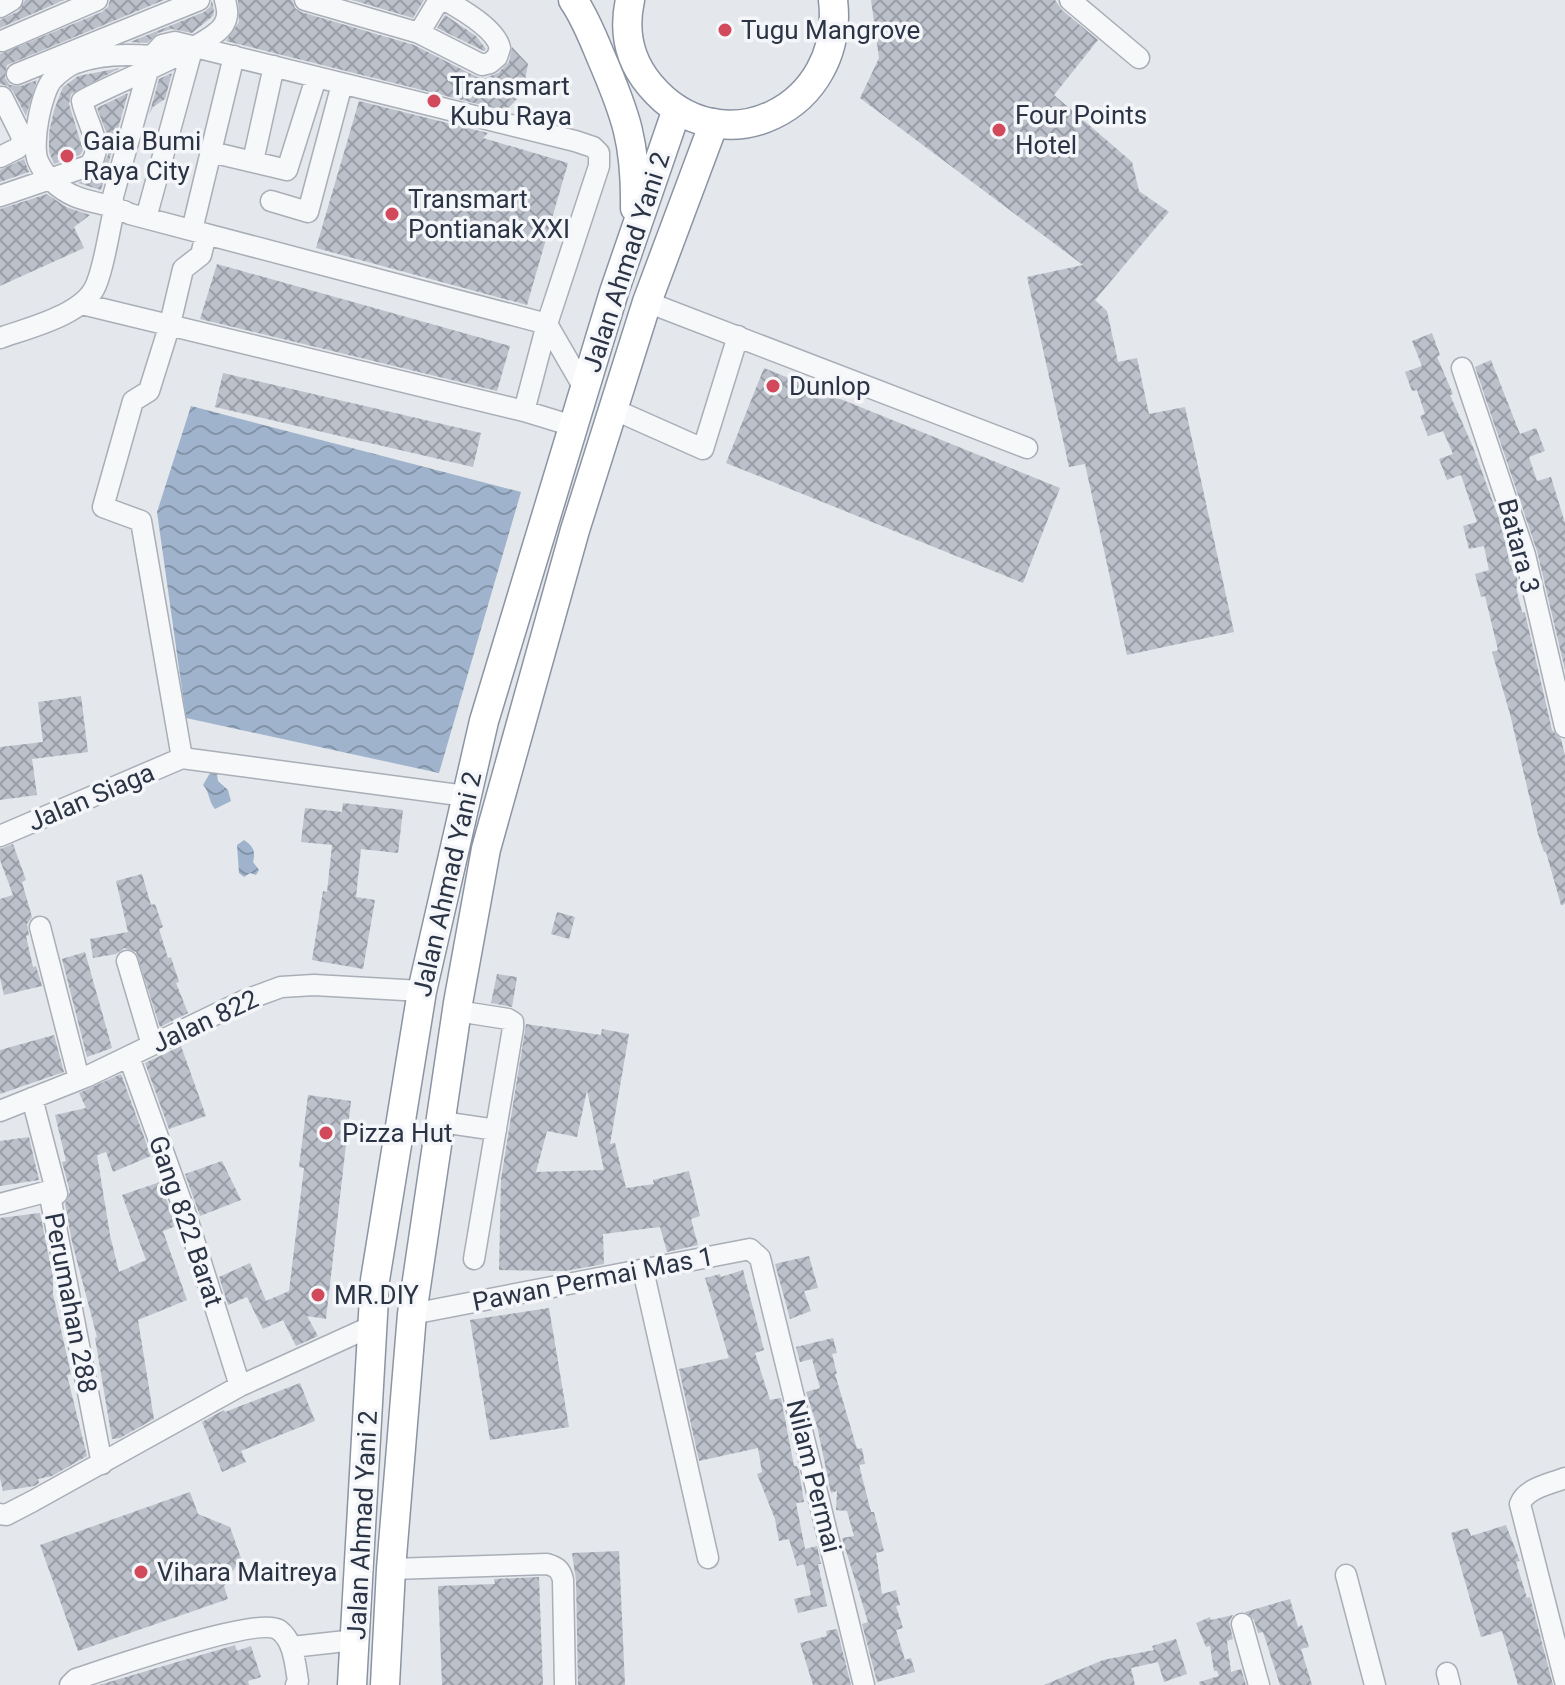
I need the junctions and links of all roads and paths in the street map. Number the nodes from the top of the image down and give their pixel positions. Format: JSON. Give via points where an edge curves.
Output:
{"nodes":[{"id":1,"x":12,"y":0,"type":"edge"},
{"id":2,"x":97,"y":0,"type":"edge"},
{"id":3,"x":199,"y":0,"type":"edge"},
{"id":4,"x":225,"y":0,"type":"edge"},
{"id":5,"x":305,"y":0,"type":"edge"},
{"id":6,"x":442,"y":0,"type":"edge"},
{"id":7,"x":573,"y":0,"type":"edge"},
{"id":8,"x":630,"y":0,"type":"edge"},
{"id":9,"x":833,"y":0,"type":"edge"},
{"id":10,"x":1070,"y":0,"type":"edge"},
{"id":11,"x":344,"y":5,"type":"edge"},
{"id":12,"x":0,"y":7,"type":"edge"},
{"id":13,"x":419,"y":33,"type":"junction"},
{"id":14,"x":1,"y":39,"type":"edge"},
{"id":15,"x":193,"y":46,"type":"junction"},
{"id":16,"x":152,"y":56,"type":"junction"},
{"id":17,"x":234,"y":56,"type":"junction"},
{"id":18,"x":1139,"y":58,"type":"dead end"},
{"id":19,"x":53,"y":60,"type":"junction"},
{"id":20,"x":274,"y":66,"type":"junction"},
{"id":21,"x":17,"y":74,"type":"junction"},
{"id":22,"x":316,"y":78,"type":"junction"},
{"id":23,"x":342,"y":84,"type":"junction"},
{"id":24,"x":1,"y":97,"type":"edge"},
{"id":25,"x":82,"y":101,"type":"junction"},
{"id":26,"x":677,"y":109,"type":"junction"},
{"id":27,"x":714,"y":123,"type":"junction"},
{"id":28,"x":211,"y":152,"type":"junction"},
{"id":29,"x":0,"y":157,"type":"edge"},
{"id":30,"x":253,"y":161,"type":"junction"},
{"id":31,"x":0,"y":196,"type":"edge"},
{"id":32,"x":271,"y":201,"type":"dead end"},
{"id":33,"x":115,"y":206,"type":"junction"},
{"id":34,"x":146,"y":218,"type":"junction"},
{"id":35,"x":634,"y":229,"type":"junction"},
{"id":36,"x":199,"y":232,"type":"junction"},
{"id":37,"x":647,"y":302,"type":"junction"},
{"id":38,"x":82,"y":304,"type":"junction"},
{"id":39,"x":170,"y":324,"type":"junction"},
{"id":40,"x":547,"y":324,"type":"junction"},
{"id":41,"x":738,"y":336,"type":"junction"},
{"id":42,"x":0,"y":338,"type":"edge"},
{"id":43,"x":1462,"y":368,"type":"dead end"},
{"id":44,"x":584,"y":388,"type":"junction"},
{"id":45,"x":613,"y":409,"type":"junction"},
{"id":46,"x":524,"y":411,"type":"junction"},
{"id":47,"x":573,"y":426,"type":"junction"},
{"id":48,"x":1027,"y":448,"type":"dead end"},
{"id":49,"x":1565,"y":727,"type":"edge"},
{"id":50,"x":182,"y":758,"type":"junction"},
{"id":51,"x":466,"y":796,"type":"junction"},
{"id":52,"x":0,"y":836,"type":"edge"},
{"id":53,"x":40,"y":927,"type":"dead end"},
{"id":54,"x":127,"y":961,"type":"dead end"},
{"id":55,"x":422,"y":991,"type":"junction"},
{"id":56,"x":457,"y":1011,"type":"junction"},
{"id":57,"x":152,"y":1045,"type":"junction"},
{"id":58,"x":129,"y":1057,"type":"junction"},
{"id":59,"x":79,"y":1079,"type":"junction"},
{"id":60,"x":32,"y":1098,"type":"junction"},
{"id":61,"x":0,"y":1111,"type":"edge"},
{"id":62,"x":442,"y":1122,"type":"junction"},
{"id":63,"x":496,"y":1130,"type":"junction"},
{"id":64,"x":57,"y":1194,"type":"dead end"},
{"id":65,"x":0,"y":1204,"type":"edge"},
{"id":66,"x":474,"y":1259,"type":"dead end"},
{"id":67,"x":761,"y":1268,"type":"joint"},
{"id":68,"x":643,"y":1270,"type":"junction"},
{"id":69,"x":412,"y":1314,"type":"junction"},
{"id":70,"x":372,"y":1326,"type":"junction"},
{"id":71,"x":240,"y":1386,"type":"junction"},
{"id":72,"x":102,"y":1464,"type":"junction"},
{"id":73,"x":1565,"y":1478,"type":"edge"},
{"id":74,"x":0,"y":1514,"type":"edge"},
{"id":75,"x":708,"y":1558,"type":"dead end"},
{"id":76,"x":391,"y":1569,"type":"junction"},
{"id":77,"x":1346,"y":1575,"type":"dead end"},
{"id":78,"x":1242,"y":1624,"type":"dead end"},
{"id":79,"x":355,"y":1640,"type":"junction"},
{"id":80,"x":292,"y":1647,"type":"junction"},
{"id":81,"x":1565,"y":1681,"type":"edge"},
{"id":82,"x":347,"y":1683,"type":"edge"},
{"id":83,"x":70,"y":1685,"type":"edge"},
{"id":84,"x":296,"y":1685,"type":"edge"},
{"id":85,"x":385,"y":1685,"type":"edge"},
{"id":86,"x":565,"y":1685,"type":"edge"},
{"id":87,"x":864,"y":1685,"type":"edge"},
{"id":88,"x":1259,"y":1685,"type":"edge"},
{"id":89,"x":1375,"y":1685,"type":"edge"}],
"edges":[{"from":1,"to":12,"type":"street"},
{"from":2,"to":14,"type":"street"},
{"from":3,"to":19,"type":"street"},
{"from":4,"to":25,"type":"street","via":[[228,13],[217,33]]},
{"from":5,"to":11,"type":"street"},
{"from":6,"to":13,"type":"street"},
{"from":6,"to":13,"type":"street","via":[[496,37],[497,57],[482,65]]},
{"from":7,"to":35,"type":"highway","via":[[630,130]]},
{"from":8,"to":26,"type":"highway","via":[[625,22],[630,49],[641,74]]},
{"from":9,"to":27,"type":"highway","via":[[832,46],[808,91],[765,118]]},
{"from":10,"to":18,"type":"street"},
{"from":11,"to":13,"type":"street"},
{"from":14,"to":21,"type":"street"},
{"from":15,"to":16,"type":"street","via":[[162,45]]},
{"from":15,"to":17,"type":"street"},
{"from":15,"to":34,"type":"street"},
{"from":16,"to":33,"type":"street","via":[[112,200]]},
{"from":16,"to":33,"type":"street","via":[[121,53],[72,65],[45,93],[36,133],[37,159],[65,193]]},
{"from":17,"to":20,"type":"street"},
{"from":17,"to":28,"type":"street"},
{"from":19,"to":21,"type":"street"},
{"from":19,"to":25,"type":"street"},
{"from":20,"to":22,"type":"street"},
{"from":20,"to":30,"type":"street"},
{"from":21,"to":24,"type":"street","via":[[14,86]]},
{"from":22,"to":23,"type":"street"},
{"from":22,"to":30,"type":"street","via":[[287,170]]},
{"from":23,"to":32,"type":"street","via":[[308,212]]},
{"from":23,"to":40,"type":"street","via":[[575,141],[599,153]]},
{"from":24,"to":29,"type":"street","via":[[23,139],[18,148]]},
{"from":25,"to":31,"type":"street","via":[[98,149],[95,159]]},
{"from":26,"to":27,"type":"highway"},
{"from":26,"to":35,"type":"highway","name":"Jalan Ahmad Yani 2"},
{"from":27,"to":37,"type":"highway","name":"Jalan Ahmad Yani 2"},
{"from":28,"to":30,"type":"street"},
{"from":28,"to":36,"type":"street"},
{"from":33,"to":34,"type":"street"},
{"from":33,"to":38,"type":"street","via":[[96,287]]},
{"from":34,"to":36,"type":"street"},
{"from":35,"to":44,"type":"highway","name":"Jalan Ahmad Yani 2"},
{"from":36,"to":39,"type":"street","via":[[201,255],[183,269]]},
{"from":36,"to":40,"type":"street"},
{"from":37,"to":41,"type":"street"},
{"from":37,"to":45,"type":"highway","name":"Jalan Ahmad Yani 2"},
{"from":38,"to":39,"type":"street"},
{"from":38,"to":42,"type":"street"},
{"from":39,"to":46,"type":"street"},
{"from":39,"to":50,"type":"street","via":[[149,391],[133,401],[103,507],[141,521]]},
{"from":40,"to":44,"type":"street"},
{"from":40,"to":46,"type":"street"},
{"from":41,"to":45,"type":"street","via":[[703,449]]},
{"from":41,"to":48,"type":"street"},
{"from":43,"to":49,"type":"street","name":"Batara 3","via":[[1525,555]]},
{"from":44,"to":47,"type":"highway","name":"Jalan Ahmad Yani 2"},
{"from":45,"to":56,"type":"highway","name":"Jalan Ahmad Yani 2","via":[[486,849]]},
{"from":46,"to":47,"type":"street"},
{"from":47,"to":51,"type":"highway","name":"Jalan Ahmad Yani 2"},
{"from":50,"to":51,"type":"street"},
{"from":50,"to":52,"type":"street","name":"Jalan Siaga"},
{"from":51,"to":55,"type":"highway","name":"Jalan Ahmad Yani 2"},
{"from":53,"to":59,"type":"street"},
{"from":54,"to":57,"type":"street"},
{"from":55,"to":57,"type":"street","name":"Jalan 822","via":[[281,987]]},
{"from":55,"to":70,"type":"highway","name":"Jalan Ahmad Yani 2"},
{"from":56,"to":62,"type":"highway","name":"Jalan Ahmad Yani 2"},
{"from":56,"to":63,"type":"street","via":[[513,1022]]},
{"from":57,"to":58,"type":"street","name":"Jalan 822"},
{"from":58,"to":59,"type":"street","name":"Jalan 822"},
{"from":58,"to":71,"type":"street","name":"Gang 822 Barat"},
{"from":59,"to":60,"type":"street","name":"Jalan 822"},
{"from":60,"to":61,"type":"street","name":"Jalan 822"},
{"from":60,"to":64,"type":"street"},
{"from":62,"to":63,"type":"street"},
{"from":62,"to":69,"type":"highway","name":"Jalan Ahmad Yani 2"},
{"from":63,"to":66,"type":"street"},
{"from":65,"to":72,"type":"street","name":"Perumahan 288","via":[[49,1191]]},
{"from":67,"to":68,"type":"street","name":"Pawan Permai Mas 1","via":[[760,1258],[750,1249]]},
{"from":67,"to":87,"type":"street","name":"Nilam Permai"},
{"from":68,"to":69,"type":"street","name":"Pawan Permai Mas 1"},
{"from":68,"to":75,"type":"street"},
{"from":69,"to":76,"type":"highway","name":"Jalan Ahmad Yani 2"},
{"from":70,"to":71,"type":"street"},
{"from":70,"to":79,"type":"highway","name":"Jalan Ahmad Yani 2"},
{"from":71,"to":72,"type":"street"},
{"from":72,"to":74,"type":"street"},
{"from":73,"to":81,"type":"street","via":[[1523,1496],[1520,1504]]},
{"from":76,"to":85,"type":"highway","name":"Jalan Ahmad Yani 2"},
{"from":76,"to":86,"type":"street","via":[[556,1567],[563,1580]]},
{"from":77,"to":89,"type":"street"},
{"from":78,"to":88,"type":"street"},
{"from":79,"to":80,"type":"street"},
{"from":79,"to":82,"type":"highway","name":"Jalan Ahmad Yani 2"},
{"from":80,"to":83,"type":"street","via":[[275,1628],[224,1633]]},
{"from":80,"to":84,"type":"street"}]}
